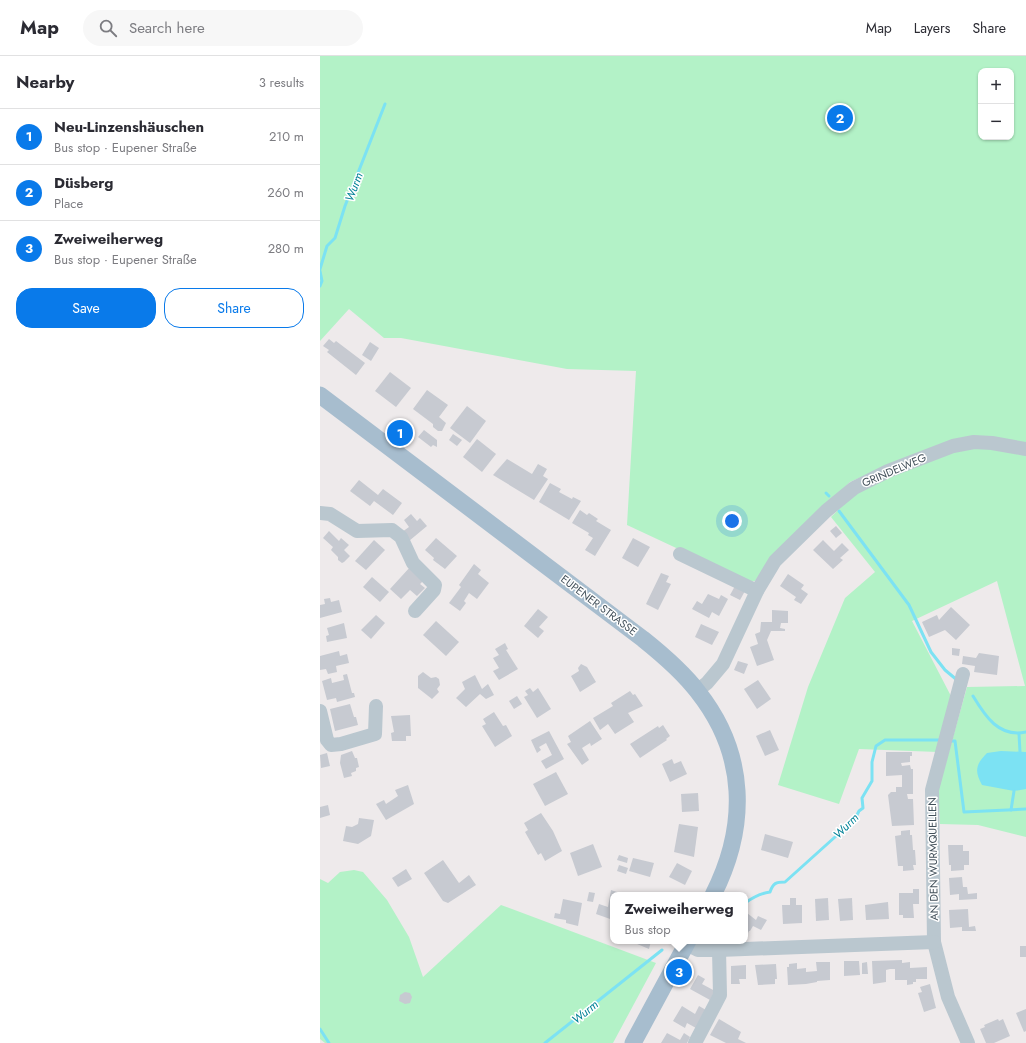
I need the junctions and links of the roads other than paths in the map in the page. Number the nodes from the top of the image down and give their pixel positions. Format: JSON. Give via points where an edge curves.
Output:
{"nodes":[{"id":1,"x":320,"y":395,"type":"edge"},
{"id":2,"x":1026,"y":449,"type":"edge"},
{"id":3,"x":320,"y":513,"type":"edge"},
{"id":4,"x":680,"y":554,"type":"dead end"},
{"id":5,"x":757,"y":591,"type":"junction"},
{"id":6,"x":416,"y":610,"type":"dead end"},
{"id":7,"x":963,"y":674,"type":"dead end"},
{"id":8,"x":698,"y":690,"type":"junction"},
{"id":9,"x":376,"y":706,"type":"dead end"},
{"id":10,"x":320,"y":711,"type":"edge"},
{"id":11,"x":714,"y":892,"type":"edge"},
{"id":12,"x":934,"y":942,"type":"junction"},
{"id":13,"x":686,"y":944,"type":"edge"},
{"id":14,"x":689,"y":944,"type":"edge"},
{"id":15,"x":719,"y":950,"type":"junction"},
{"id":16,"x":633,"y":1043,"type":"edge"},
{"id":17,"x":696,"y":1043,"type":"edge"},
{"id":18,"x":968,"y":1043,"type":"edge"}],
"edges":[{"from":1,"to":8,"type":"main road","name":"EUPENER STRASSE","via":[[643,639]]},
{"from":2,"to":5,"type":"street","name":"GRINDELWEG","via":[[974,442],[953,446],[888,471],[854,488],[826,511],[775,561]]},
{"from":3,"to":6,"type":"street","via":[[330,514],[356,531],[392,530],[401,537],[413,563],[435,585],[434,590]]},
{"from":4,"to":5,"type":"street"},
{"from":5,"to":8,"type":"street","name":"GRINDELWEG","via":[[723,664]]},
{"from":7,"to":12,"type":"street","name":"AN DEN WURMQUELLEN","via":[[932,790]]},
{"from":8,"to":11,"type":"main road","name":"EUPENER STRASSE","via":[[714,715],[728,746],[736,776],[737,822],[731,852]]},
{"from":9,"to":10,"type":"street","via":[[374,734],[331,745],[327,740]]},
{"from":12,"to":15,"type":"street"},
{"from":12,"to":18,"type":"street","name":"AN DEN WURMQUELLEN","via":[[948,997]]},
{"from":13,"to":16,"type":"main road"},
{"from":14,"to":15,"type":"street","via":[[698,950]]},
{"from":15,"to":17,"type":"street","via":[[720,995]]}]}
